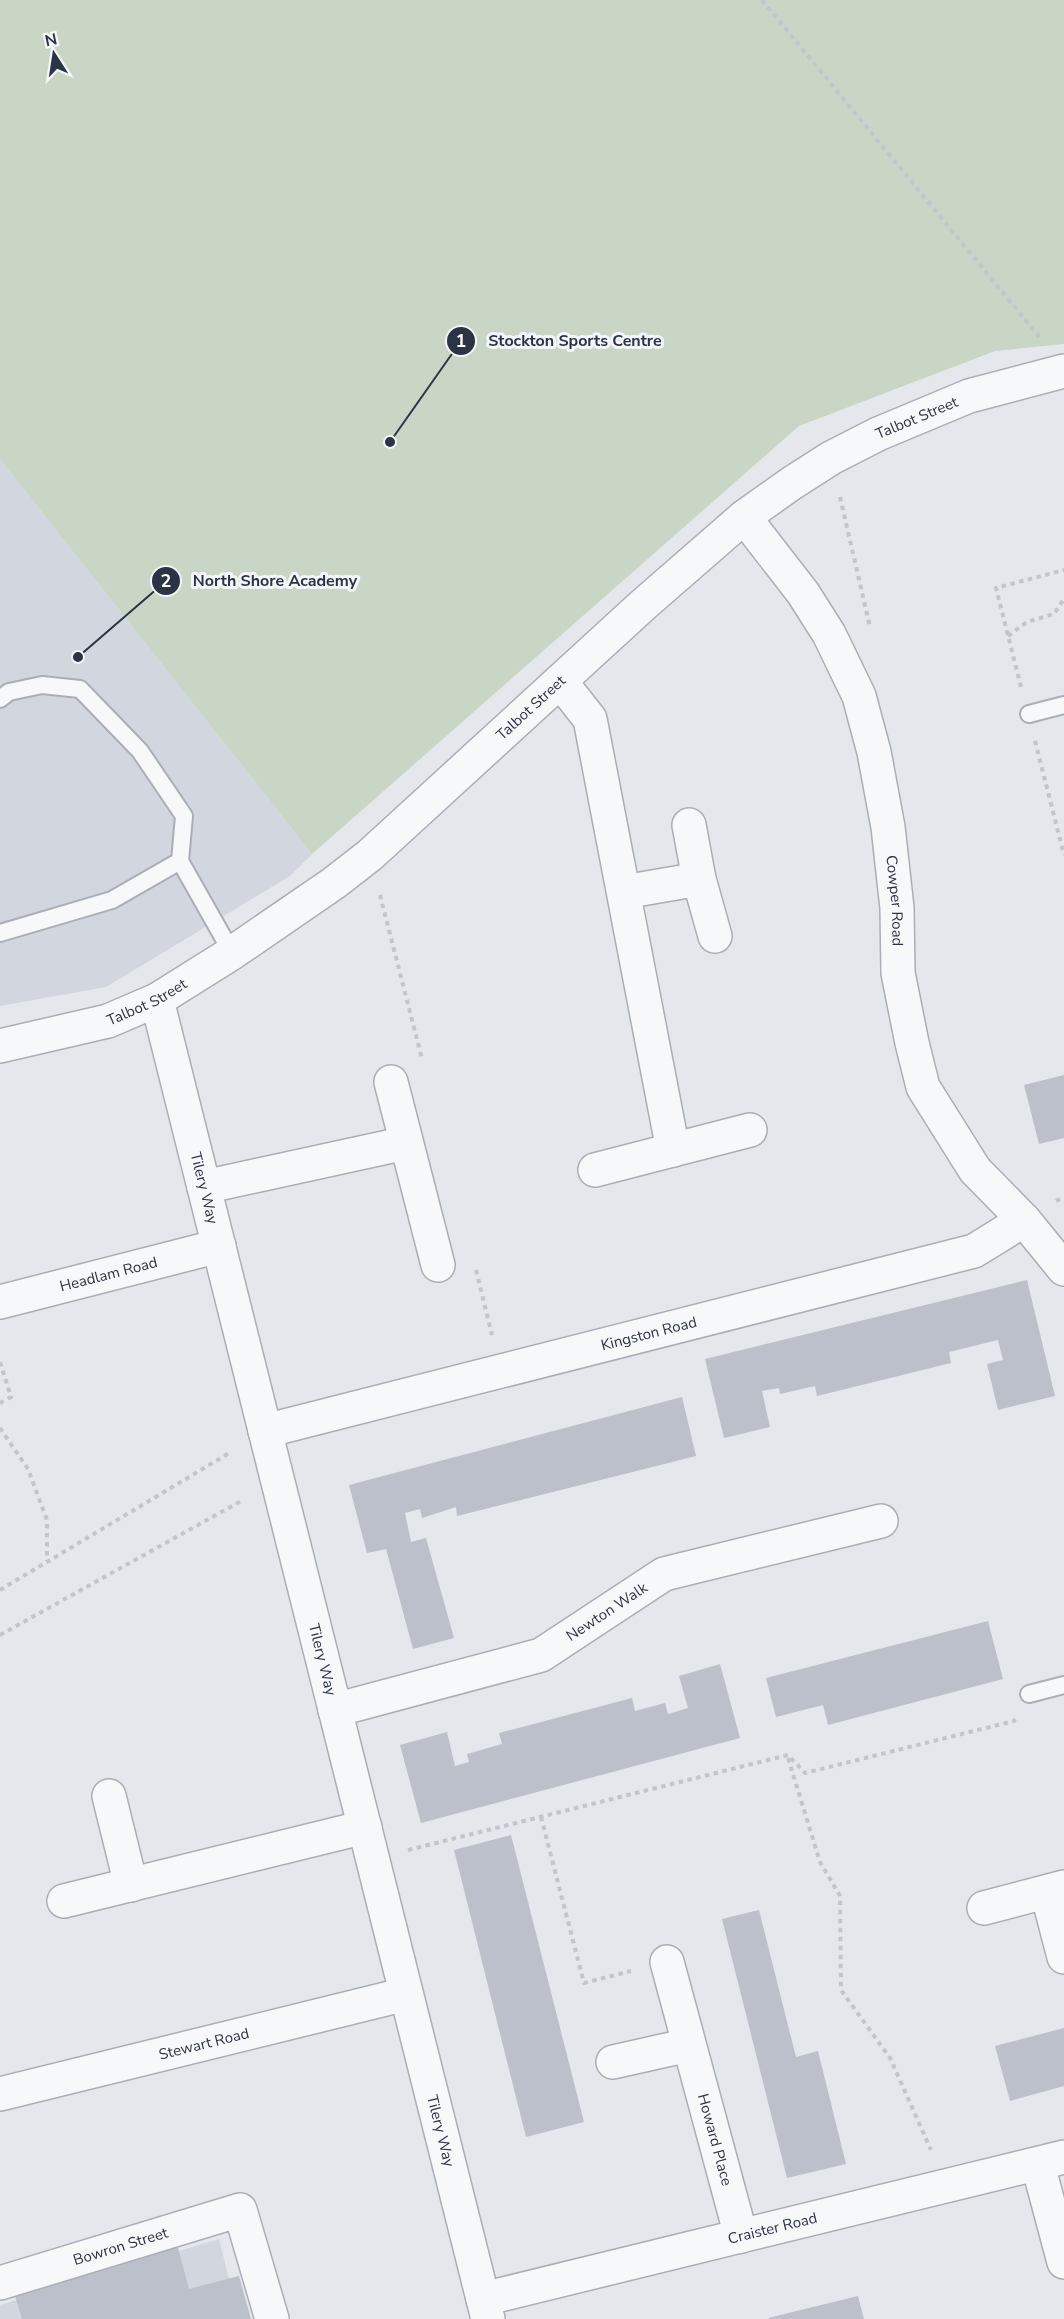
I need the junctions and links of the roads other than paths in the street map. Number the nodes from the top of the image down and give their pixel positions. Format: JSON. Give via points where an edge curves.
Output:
{"nodes":[{"id":1,"x":1064,"y":371,"type":"edge"},
{"id":2,"x":744,"y":518,"type":"junction"},
{"id":3,"x":560,"y":681,"type":"junction"},
{"id":4,"x":0,"y":699,"type":"edge"},
{"id":5,"x":1064,"y":705,"type":"edge"},
{"id":6,"x":1029,"y":714,"type":"road end"},
{"id":7,"x":689,"y":825,"type":"dead end"},
{"id":8,"x":180,"y":861,"type":"junction"},
{"id":9,"x":699,"y":879,"type":"junction"},
{"id":10,"x":624,"y":892,"type":"junction"},
{"id":11,"x":0,"y":933,"type":"edge"},
{"id":12,"x":715,"y":936,"type":"dead end"},
{"id":13,"x":232,"y":953,"type":"junction"},
{"id":14,"x":157,"y":1000,"type":"junction"},
{"id":15,"x":0,"y":1046,"type":"edge"},
{"id":16,"x":391,"y":1082,"type":"dead end"},
{"id":17,"x":750,"y":1131,"type":"dead end"},
{"id":18,"x":406,"y":1143,"type":"junction"},
{"id":19,"x":673,"y":1150,"type":"junction"},
{"id":20,"x":595,"y":1170,"type":"dead end"},
{"id":21,"x":204,"y":1187,"type":"junction"},
{"id":22,"x":1024,"y":1220,"type":"junction"},
{"id":23,"x":219,"y":1245,"type":"junction"},
{"id":24,"x":438,"y":1265,"type":"dead end"},
{"id":25,"x":1064,"y":1269,"type":"edge"},
{"id":26,"x":0,"y":1302,"type":"edge"},
{"id":27,"x":265,"y":1431,"type":"junction"},
{"id":28,"x":881,"y":1521,"type":"dead end"},
{"id":29,"x":1064,"y":1685,"type":"edge"},
{"id":30,"x":1029,"y":1694,"type":"road end"},
{"id":31,"x":335,"y":1710,"type":"junction"},
{"id":32,"x":109,"y":1796,"type":"dead end"},
{"id":33,"x":365,"y":1827,"type":"junction"},
{"id":34,"x":131,"y":1885,"type":"junction"},
{"id":35,"x":1055,"y":1889,"type":"edge"},
{"id":36,"x":64,"y":1902,"type":"dead end"},
{"id":37,"x":984,"y":1908,"type":"dead end"},
{"id":38,"x":1064,"y":1957,"type":"edge"},
{"id":39,"x":667,"y":1962,"type":"road end"},
{"id":40,"x":406,"y":1994,"type":"junction"},
{"id":41,"x":690,"y":2045,"type":"junction"},
{"id":42,"x":613,"y":2062,"type":"dead end"},
{"id":43,"x":0,"y":2094,"type":"edge"},
{"id":44,"x":1051,"y":2161,"type":"edge"},
{"id":45,"x":741,"y":2236,"type":"junction"},
{"id":46,"x":1064,"y":2262,"type":"edge"},
{"id":47,"x":0,"y":2283,"type":"edge"},
{"id":48,"x":486,"y":2309,"type":"edge"},
{"id":49,"x":272,"y":2319,"type":"edge"}],
"edges":[{"from":1,"to":2,"type":"street","name":"Talbot Street","via":[[969,396],[878,434],[831,458]]},
{"from":2,"to":3,"type":"street","name":"Talbot Street"},
{"from":2,"to":22,"type":"street","name":"Cowper Road","via":[[803,592],[859,696],[888,827],[897,908],[898,973],[923,1087],[975,1170]]},
{"from":3,"to":10,"type":"street","via":[[590,719]]},
{"from":3,"to":13,"type":"street","name":"Talbot Street","via":[[370,855]]},
{"from":4,"to":8,"type":"lane","via":[[9,692],[42,685],[80,689],[140,751],[184,816]]},
{"from":5,"to":6,"type":"lane"},
{"from":7,"to":9,"type":"street"},
{"from":8,"to":11,"type":"lane","via":[[112,900]]},
{"from":8,"to":13,"type":"lane"},
{"from":9,"to":10,"type":"street"},
{"from":9,"to":12,"type":"street"},
{"from":10,"to":19,"type":"street"},
{"from":13,"to":14,"type":"street","name":"Talbot Street"},
{"from":14,"to":15,"type":"street","name":"Talbot Street","via":[[108,1021]]},
{"from":14,"to":21,"type":"street","name":"Tilery Way"},
{"from":16,"to":18,"type":"street"},
{"from":17,"to":19,"type":"street"},
{"from":18,"to":21,"type":"street"},
{"from":18,"to":24,"type":"street"},
{"from":19,"to":20,"type":"street"},
{"from":21,"to":23,"type":"street","name":"Tilery Way"},
{"from":22,"to":25,"type":"street","name":"Cowper Road"},
{"from":22,"to":27,"type":"street","name":"Kingston Road","via":[[974,1251]]},
{"from":23,"to":26,"type":"street","name":"Headlam Road"},
{"from":23,"to":27,"type":"street","name":"Tilery Way"},
{"from":27,"to":31,"type":"street","name":"Tilery Way"},
{"from":28,"to":31,"type":"street","name":"Newton Walk","via":[[664,1574],[541,1655]]},
{"from":29,"to":30,"type":"lane"},
{"from":31,"to":33,"type":"street","name":"Tilery Way"},
{"from":32,"to":34,"type":"street"},
{"from":33,"to":34,"type":"street"},
{"from":33,"to":40,"type":"street","name":"Tilery Way"},
{"from":34,"to":36,"type":"street"},
{"from":35,"to":37,"type":"street"},
{"from":35,"to":38,"type":"street"},
{"from":39,"to":41,"type":"street","name":"Howard Place"},
{"from":40,"to":43,"type":"street","name":"Stewart Road"},
{"from":40,"to":48,"type":"street","name":"Tilery Way"},
{"from":41,"to":42,"type":"street"},
{"from":41,"to":45,"type":"street","name":"Howard Place"},
{"from":44,"to":45,"type":"street","name":"Craister Road"},
{"from":44,"to":46,"type":"street"},
{"from":45,"to":48,"type":"street","name":"Craister Road"},
{"from":47,"to":49,"type":"street","name":"Bowron Street","via":[[240,2210]]}]}
